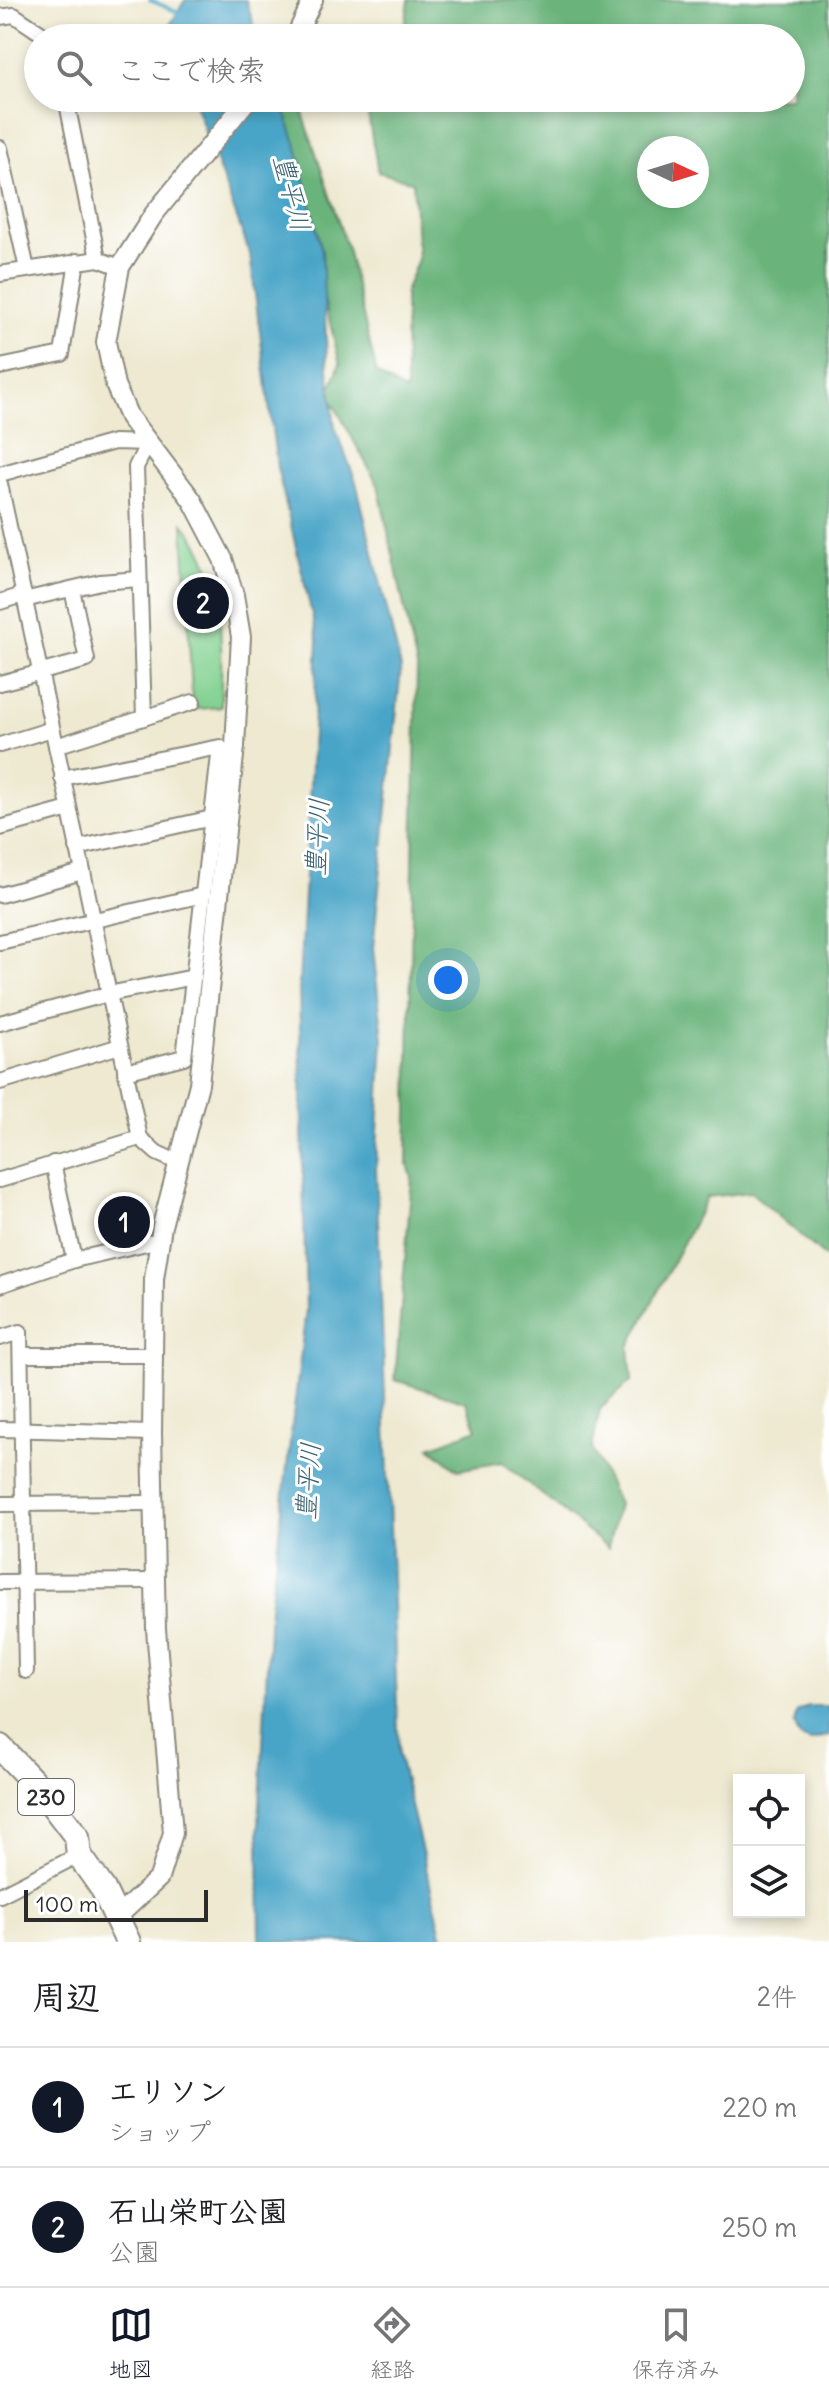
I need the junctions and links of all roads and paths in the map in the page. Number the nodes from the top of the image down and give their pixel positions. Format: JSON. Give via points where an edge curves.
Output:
{"nodes":[{"id":1,"x":313,"y":0,"type":"edge"},
{"id":2,"x":0,"y":17,"type":"edge"},
{"id":3,"x":27,"y":24,"type":"edge"},
{"id":4,"x":302,"y":24,"type":"edge"},
{"id":5,"x":69,"y":112,"type":"edge"},
{"id":6,"x":238,"y":112,"type":"edge"},
{"id":7,"x":0,"y":148,"type":"edge"},
{"id":8,"x":98,"y":259,"type":"junction"},
{"id":9,"x":77,"y":261,"type":"junction"},
{"id":10,"x":120,"y":267,"type":"junction"},
{"id":11,"x":27,"y":269,"type":"junction"},
{"id":12,"x":0,"y":274,"type":"edge"},
{"id":13,"x":0,"y":367,"type":"edge"},
{"id":14,"x":148,"y":443,"type":"junction"},
{"id":15,"x":0,"y":474,"type":"edge"},
{"id":16,"x":0,"y":484,"type":"edge"},
{"id":17,"x":4,"y":525,"type":"edge"},
{"id":18,"x":139,"y":579,"type":"junction"},
{"id":19,"x":72,"y":589,"type":"junction"},
{"id":20,"x":24,"y":597,"type":"junction"},
{"id":21,"x":0,"y":602,"type":"edge"},
{"id":22,"x":40,"y":672,"type":"junction"},
{"id":23,"x":0,"y":683,"type":"edge"},
{"id":24,"x":193,"y":702,"type":"dead end"},
{"id":25,"x":144,"y":718,"type":"junction"},
{"id":26,"x":52,"y":729,"type":"junction"},
{"id":27,"x":0,"y":745,"type":"edge"},
{"id":28,"x":56,"y":746,"type":"junction"},
{"id":29,"x":62,"y":778,"type":"junction"},
{"id":30,"x":69,"y":809,"type":"junction"},
{"id":31,"x":212,"y":818,"type":"junction"},
{"id":32,"x":0,"y":828,"type":"edge"},
{"id":33,"x":77,"y":848,"type":"junction"},
{"id":34,"x":82,"y":872,"type":"junction"},
{"id":35,"x":0,"y":895,"type":"edge"},
{"id":36,"x":203,"y":895,"type":"junction"},
{"id":37,"x":92,"y":918,"type":"junction"},
{"id":38,"x":0,"y":942,"type":"edge"},
{"id":39,"x":194,"y":977,"type":"junction"},
{"id":40,"x":108,"y":994,"type":"junction"},
{"id":41,"x":0,"y":1023,"type":"edge"},
{"id":42,"x":120,"y":1046,"type":"junction"},
{"id":43,"x":125,"y":1072,"type":"junction"},
{"id":44,"x":0,"y":1082,"type":"edge"},
{"id":45,"x":140,"y":1138,"type":"junction"},
{"id":46,"x":177,"y":1162,"type":"junction"},
{"id":47,"x":53,"y":1163,"type":"junction"},
{"id":48,"x":0,"y":1180,"type":"edge"},
{"id":49,"x":159,"y":1240,"type":"junction"},
{"id":50,"x":74,"y":1260,"type":"junction"},
{"id":51,"x":0,"y":1285,"type":"edge"},
{"id":52,"x":0,"y":1338,"type":"edge"},
{"id":53,"x":22,"y":1355,"type":"junction"},
{"id":54,"x":154,"y":1355,"type":"junction"},
{"id":55,"x":0,"y":1429,"type":"edge"},
{"id":56,"x":21,"y":1430,"type":"junction"},
{"id":57,"x":152,"y":1433,"type":"junction"},
{"id":58,"x":155,"y":1503,"type":"junction"},
{"id":59,"x":0,"y":1504,"type":"edge"},
{"id":60,"x":24,"y":1504,"type":"junction"},
{"id":61,"x":155,"y":1581,"type":"junction"},
{"id":62,"x":0,"y":1582,"type":"edge"},
{"id":63,"x":24,"y":1582,"type":"junction"},
{"id":64,"x":26,"y":1671,"type":"dead end"},
{"id":65,"x":0,"y":1747,"type":"edge"},
{"id":66,"x":0,"y":1769,"type":"edge"},
{"id":67,"x":79,"y":1855,"type":"junction"},
{"id":68,"x":0,"y":1895,"type":"edge"},
{"id":69,"x":115,"y":1919,"type":"junction"},
{"id":70,"x":128,"y":1942,"type":"edge"}],
"edges":[{"from":1,"to":4,"type":"street"},
{"from":2,"to":3,"type":"street","via":[[14,15]]},
{"from":5,"to":8,"type":"street"},
{"from":6,"to":10,"type":"street","via":[[154,214]]},
{"from":7,"to":11,"type":"street"},
{"from":8,"to":9,"type":"street"},
{"from":8,"to":10,"type":"street"},
{"from":9,"to":11,"type":"street"},
{"from":9,"to":13,"type":"street","via":[[62,354]]},
{"from":10,"to":14,"type":"street","via":[[106,342],[109,363],[129,417]]},
{"from":11,"to":12,"type":"street"},
{"from":14,"to":15,"type":"street","via":[[114,442]]},
{"from":14,"to":18,"type":"street","via":[[136,467]]},
{"from":14,"to":46,"type":"street","via":[[192,500],[223,559],[241,637],[199,1084]]},
{"from":16,"to":17,"type":"street"},
{"from":17,"to":20,"type":"street"},
{"from":18,"to":19,"type":"street"},
{"from":18,"to":25,"type":"street"},
{"from":19,"to":20,"type":"street"},
{"from":19,"to":22,"type":"street","via":[[87,660]]},
{"from":20,"to":21,"type":"street"},
{"from":20,"to":22,"type":"street"},
{"from":22,"to":23,"type":"street"},
{"from":22,"to":26,"type":"street"},
{"from":24,"to":25,"type":"street"},
{"from":25,"to":28,"type":"street"},
{"from":26,"to":27,"type":"street"},
{"from":26,"to":28,"type":"street"},
{"from":28,"to":29,"type":"street"},
{"from":29,"to":30,"type":"street"},
{"from":29,"to":31,"type":"street","via":[[220,747]]},
{"from":30,"to":32,"type":"street"},
{"from":30,"to":33,"type":"street"},
{"from":31,"to":33,"type":"street"},
{"from":31,"to":36,"type":"street"},
{"from":33,"to":34,"type":"street"},
{"from":34,"to":35,"type":"street"},
{"from":34,"to":37,"type":"street"},
{"from":36,"to":37,"type":"street"},
{"from":36,"to":39,"type":"street"},
{"from":37,"to":38,"type":"street"},
{"from":37,"to":40,"type":"street"},
{"from":39,"to":40,"type":"street"},
{"from":39,"to":43,"type":"street","via":[[184,1057]]},
{"from":40,"to":41,"type":"street"},
{"from":40,"to":42,"type":"street"},
{"from":42,"to":43,"type":"street"},
{"from":42,"to":44,"type":"street"},
{"from":43,"to":45,"type":"street"},
{"from":45,"to":46,"type":"street"},
{"from":45,"to":47,"type":"street"},
{"from":46,"to":49,"type":"street"},
{"from":47,"to":48,"type":"street"},
{"from":47,"to":50,"type":"street"},
{"from":49,"to":50,"type":"street"},
{"from":49,"to":54,"type":"street"},
{"from":50,"to":51,"type":"street"},
{"from":52,"to":53,"type":"street","via":[[20,1332]]},
{"from":53,"to":54,"type":"street"},
{"from":53,"to":56,"type":"street"},
{"from":54,"to":57,"type":"street"},
{"from":55,"to":56,"type":"street"},
{"from":56,"to":57,"type":"street"},
{"from":56,"to":60,"type":"street"},
{"from":57,"to":58,"type":"street"},
{"from":58,"to":60,"type":"street"},
{"from":58,"to":61,"type":"street"},
{"from":59,"to":60,"type":"street"},
{"from":60,"to":63,"type":"street"},
{"from":61,"to":63,"type":"street"},
{"from":61,"to":69,"type":"street","via":[[173,1833],[159,1878]]},
{"from":62,"to":63,"type":"street"},
{"from":63,"to":64,"type":"street"},
{"from":65,"to":67,"type":"highway","number":"230","via":[[77,1837]]},
{"from":66,"to":67,"type":"highway","number":"230","via":[[63,1846]]},
{"from":67,"to":68,"type":"street"},
{"from":67,"to":69,"type":"highway","number":"230","via":[[103,1889]]},
{"from":69,"to":70,"type":"highway","number":"230"}]}
